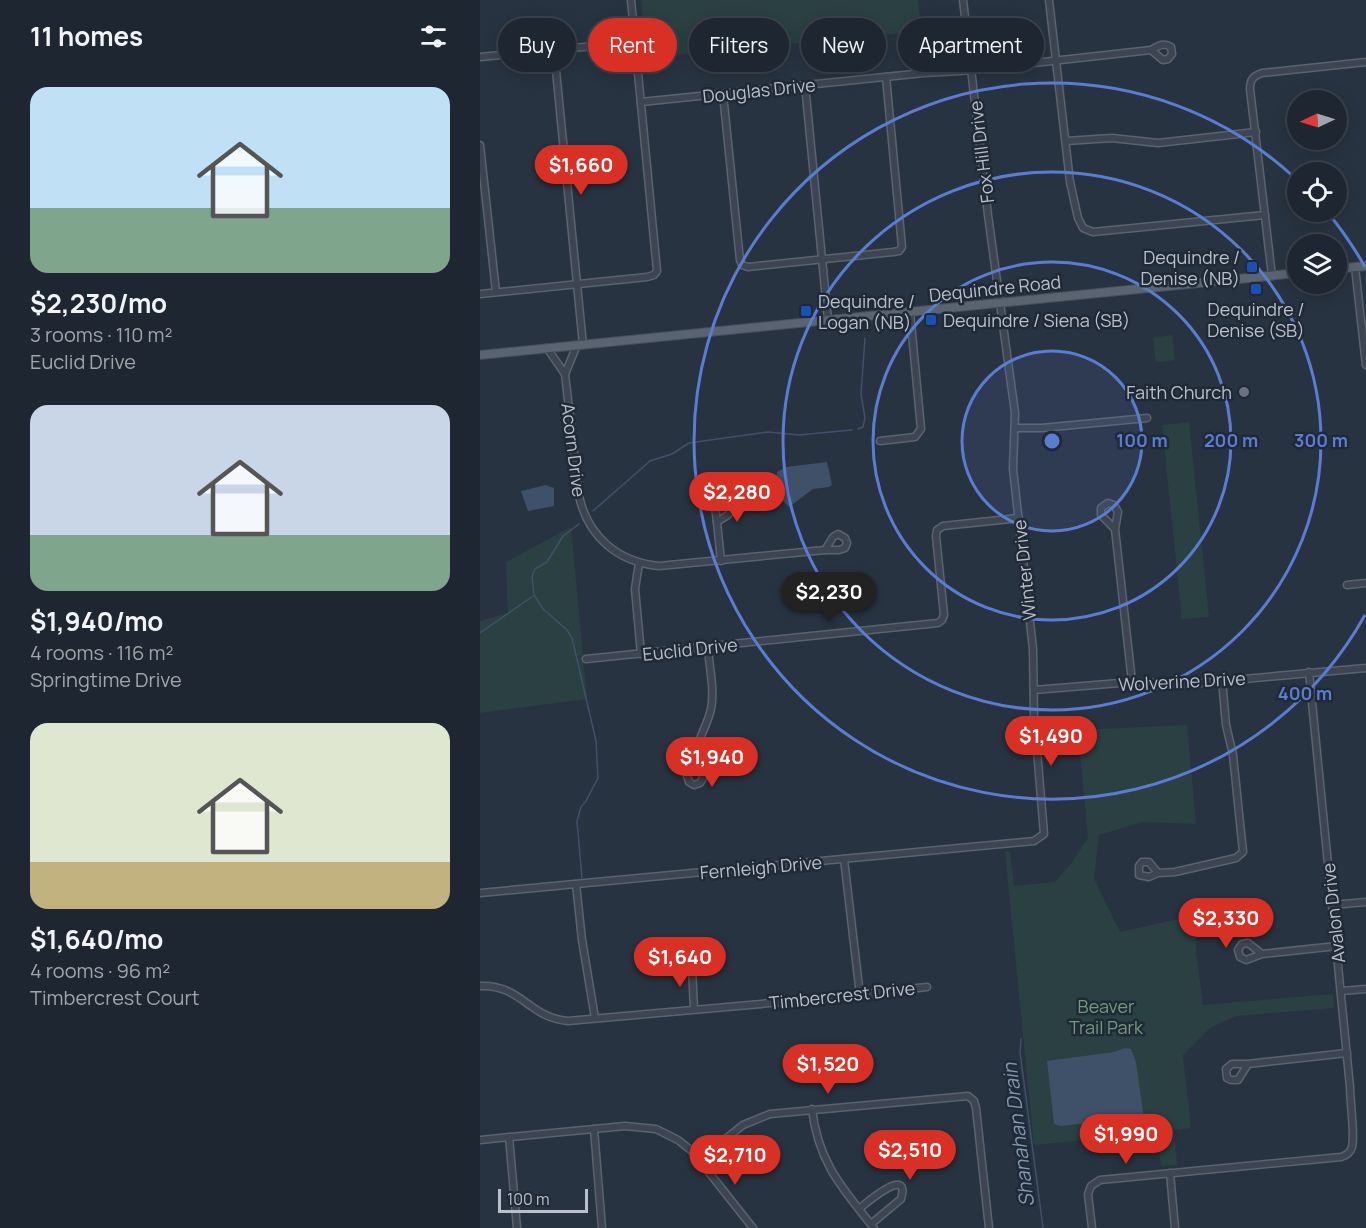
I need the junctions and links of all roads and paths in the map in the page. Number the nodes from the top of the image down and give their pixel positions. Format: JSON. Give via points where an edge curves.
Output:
{"nodes":[{"id":1,"x":631,"y":0,"type":"edge"},
{"id":2,"x":963,"y":0,"type":"edge"},
{"id":3,"x":1049,"y":0,"type":"edge"},
{"id":4,"x":633,"y":18,"type":"edge"},
{"id":5,"x":965,"y":18,"type":"edge"},
{"id":6,"x":1151,"y":50,"type":"dead end"},
{"id":7,"x":498,"y":55,"type":"edge"},
{"id":8,"x":480,"y":57,"type":"edge"},
{"id":9,"x":1056,"y":60,"type":"junction"},
{"id":10,"x":1044,"y":61,"type":"edge"},
{"id":11,"x":1366,"y":62,"type":"edge"},
{"id":12,"x":556,"y":72,"type":"edge"},
{"id":13,"x":638,"y":72,"type":"edge"},
{"id":14,"x":947,"y":72,"type":"edge"},
{"id":15,"x":971,"y":72,"type":"edge"},
{"id":16,"x":886,"y":77,"type":"junction"},
{"id":17,"x":805,"y":85,"type":"junction"},
{"id":18,"x":723,"y":94,"type":"junction"},
{"id":19,"x":641,"y":102,"type":"junction"},
{"id":20,"x":1256,"y":132,"type":"junction"},
{"id":21,"x":1066,"y":141,"type":"junction"},
{"id":22,"x":480,"y":145,"type":"edge"},
{"id":23,"x":1265,"y":215,"type":"junction"},
{"id":24,"x":822,"y":259,"type":"junction"},
{"id":25,"x":1366,"y":266,"type":"edge"},
{"id":26,"x":1355,"y":267,"type":"junction"},
{"id":27,"x":1347,"y":268,"type":"edge"},
{"id":28,"x":1287,"y":274,"type":"edge"},
{"id":29,"x":1272,"y":276,"type":"junction"},
{"id":30,"x":577,"y":284,"type":"junction"},
{"id":31,"x":496,"y":292,"type":"junction"},
{"id":32,"x":480,"y":294,"type":"edge"},
{"id":33,"x":1001,"y":303,"type":"junction"},
{"id":34,"x":910,"y":312,"type":"junction"},
{"id":35,"x":828,"y":320,"type":"junction"},
{"id":36,"x":580,"y":345,"type":"junction"},
{"id":37,"x":547,"y":348,"type":"junction"},
{"id":38,"x":480,"y":355,"type":"edge"},
{"id":39,"x":1366,"y":365,"type":"edge"},
{"id":40,"x":565,"y":374,"type":"junction"},
{"id":41,"x":1146,"y":418,"type":"dead end"},
{"id":42,"x":1015,"y":428,"type":"junction"},
{"id":43,"x":880,"y":441,"type":"dead end"},
{"id":44,"x":1019,"y":518,"type":"junction"},
{"id":45,"x":717,"y":522,"type":"dead end"},
{"id":46,"x":1115,"y":529,"type":"dead end"},
{"id":47,"x":825,"y":550,"type":"dead end"},
{"id":48,"x":721,"y":561,"type":"junction"},
{"id":49,"x":639,"y":563,"type":"junction"},
{"id":50,"x":1366,"y":583,"type":"edge"},
{"id":51,"x":1347,"y":585,"type":"dead end"},
{"id":52,"x":708,"y":647,"type":"junction"},
{"id":53,"x":641,"y":654,"type":"junction"},
{"id":54,"x":586,"y":659,"type":"dead end"},
{"id":55,"x":1366,"y":668,"type":"edge"},
{"id":56,"x":1309,"y":672,"type":"junction"},
{"id":57,"x":1222,"y":680,"type":"junction"},
{"id":58,"x":1132,"y":682,"type":"junction"},
{"id":59,"x":1034,"y":690,"type":"junction"},
{"id":60,"x":695,"y":764,"type":"dead end"},
{"id":61,"x":1041,"y":837,"type":"joint"},
{"id":62,"x":844,"y":859,"type":"junction"},
{"id":63,"x":1158,"y":873,"type":"dead end"},
{"id":64,"x":576,"y":884,"type":"junction"},
{"id":65,"x":480,"y":893,"type":"edge"},
{"id":66,"x":1366,"y":902,"type":"edge"},
{"id":67,"x":1332,"y":905,"type":"junction"},
{"id":68,"x":1336,"y":946,"type":"junction"},
{"id":69,"x":1262,"y":954,"type":"dead end"},
{"id":70,"x":692,"y":968,"type":"dead end"},
{"id":71,"x":480,"y":987,"type":"edge"},
{"id":72,"x":927,"y":987,"type":"dead end"},
{"id":73,"x":1366,"y":989,"type":"edge"},
{"id":74,"x":1341,"y":991,"type":"junction"},
{"id":75,"x":860,"y":995,"type":"junction"},
{"id":76,"x":694,"y":1009,"type":"junction"},
{"id":77,"x":595,"y":1018,"type":"junction"},
{"id":78,"x":1347,"y":1053,"type":"junction"},
{"id":79,"x":1248,"y":1064,"type":"dead end"},
{"id":80,"x":812,"y":1109,"type":"junction"},
{"id":81,"x":594,"y":1129,"type":"junction"},
{"id":82,"x":509,"y":1137,"type":"junction"},
{"id":83,"x":480,"y":1140,"type":"edge"},
{"id":84,"x":699,"y":1160,"type":"junction"},
{"id":85,"x":1170,"y":1173,"type":"junction"},
{"id":86,"x":859,"y":1209,"type":"junction"},
{"id":87,"x":873,"y":1226,"type":"edge"},
{"id":88,"x":517,"y":1228,"type":"edge"},
{"id":89,"x":602,"y":1228,"type":"edge"},
{"id":90,"x":753,"y":1228,"type":"edge"},
{"id":91,"x":989,"y":1228,"type":"edge"},
{"id":92,"x":1092,"y":1228,"type":"edge"},
{"id":93,"x":1175,"y":1228,"type":"edge"}],
"edges":[{"from":1,"to":4,"type":"street"},
{"from":2,"to":5,"type":"street","name":"Fox Hill Drive"},
{"from":3,"to":9,"type":"street"},
{"from":6,"to":9,"type":"street","name":"Douglas Drive"},
{"from":7,"to":8,"type":"street"},
{"from":9,"to":10,"type":"street","name":"Douglas Drive"},
{"from":9,"to":21,"type":"street"},
{"from":11,"to":20,"type":"street","via":[[1267,72],[1253,78],[1250,89]]},
{"from":12,"to":30,"type":"street"},
{"from":13,"to":19,"type":"street"},
{"from":14,"to":16,"type":"street","name":"Douglas Drive"},
{"from":15,"to":33,"type":"street","name":"Fox Hill Drive"},
{"from":16,"to":17,"type":"street","name":"Douglas Drive"},
{"from":16,"to":24,"type":"street","via":[[901,249]]},
{"from":17,"to":18,"type":"street","name":"Douglas Drive"},
{"from":17,"to":24,"type":"street"},
{"from":18,"to":19,"type":"street","name":"Douglas Drive"},
{"from":18,"to":24,"type":"street","via":[[742,265]]},
{"from":19,"to":30,"type":"street","via":[[658,268],[647,277]]},
{"from":20,"to":21,"type":"street","via":[[1158,143],[1112,138]]},
{"from":20,"to":23,"type":"street"},
{"from":21,"to":23,"type":"street","via":[[1078,218],[1083,228],[1093,232]]},
{"from":22,"to":31,"type":"street"},
{"from":23,"to":29,"type":"street"},
{"from":24,"to":35,"type":"street"},
{"from":25,"to":26,"type":"main road"},
{"from":26,"to":27,"type":"main road"},
{"from":26,"to":39,"type":"street"},
{"from":28,"to":29,"type":"main road","name":"Dequindre Road"},
{"from":29,"to":33,"type":"main road","name":"Dequindre Road"},
{"from":30,"to":31,"type":"street"},
{"from":30,"to":36,"type":"street"},
{"from":31,"to":32,"type":"street"},
{"from":33,"to":34,"type":"main road","name":"Dequindre Road"},
{"from":33,"to":42,"type":"street","name":"Winter Drive"},
{"from":34,"to":35,"type":"main road","name":"Dequindre Road"},
{"from":34,"to":43,"type":"street","via":[[921,429],[913,438]]},
{"from":35,"to":36,"type":"main road","name":"Dequindre Road"},
{"from":36,"to":37,"type":"main road","name":"Dequindre Road"},
{"from":36,"to":40,"type":"street","name":"Acorn Drive"},
{"from":37,"to":38,"type":"main road","name":"Dequindre Road"},
{"from":37,"to":40,"type":"street","name":"Acorn Drive"},
{"from":40,"to":49,"type":"street","name":"Acorn Drive","via":[[584,515],[609,548]]},
{"from":41,"to":42,"type":"street"},
{"from":42,"to":44,"type":"street","name":"Winter Drive","via":[[1013,461]]},
{"from":44,"to":52,"type":"street","name":"Euclid Drive","via":[[943,526],[937,530],[944,615],[938,623]]},
{"from":44,"to":59,"type":"street","name":"Winter Drive"},
{"from":45,"to":48,"type":"street"},
{"from":46,"to":58,"type":"street"},
{"from":47,"to":48,"type":"street","name":"Acorn Drive"},
{"from":48,"to":49,"type":"street","name":"Acorn Drive","via":[[668,566]]},
{"from":49,"to":53,"type":"street","via":[[635,589]]},
{"from":50,"to":51,"type":"street"},
{"from":52,"to":53,"type":"street","name":"Euclid Drive"},
{"from":52,"to":60,"type":"street","via":[[712,701]]},
{"from":53,"to":54,"type":"street","name":"Euclid Drive"},
{"from":55,"to":56,"type":"street","name":"Wolverine Drive"},
{"from":56,"to":57,"type":"street","name":"Wolverine Drive"},
{"from":56,"to":67,"type":"street","name":"Avalon Drive"},
{"from":57,"to":58,"type":"street","name":"Wolverine Drive","via":[[1176,685]]},
{"from":57,"to":63,"type":"street","via":[[1243,852],[1236,858]]},
{"from":58,"to":59,"type":"street","name":"Wolverine Drive"},
{"from":59,"to":61,"type":"street","name":"Winter Drive","via":[[1044,826]]},
{"from":61,"to":62,"type":"street","name":"Fernleigh Drive","via":[[1034,841]]},
{"from":62,"to":64,"type":"street","name":"Fernleigh Drive"},
{"from":62,"to":75,"type":"street"},
{"from":64,"to":65,"type":"street","name":"Fernleigh Drive"},
{"from":64,"to":77,"type":"street"},
{"from":66,"to":67,"type":"street"},
{"from":67,"to":68,"type":"street","name":"Avalon Drive"},
{"from":68,"to":69,"type":"street"},
{"from":68,"to":74,"type":"street","name":"Avalon Drive"},
{"from":70,"to":76,"type":"street"},
{"from":71,"to":77,"type":"street","name":"Timbercrest Drive","via":[[505,989],[556,1020]]},
{"from":72,"to":75,"type":"street","name":"Timbercrest Drive"},
{"from":73,"to":74,"type":"street"},
{"from":74,"to":78,"type":"street","name":"Avalon Drive"},
{"from":75,"to":76,"type":"street","name":"Timbercrest Drive"},
{"from":76,"to":77,"type":"street","name":"Timbercrest Drive"},
{"from":78,"to":79,"type":"street"},
{"from":78,"to":85,"type":"street","name":"Avalon Drive","via":[[1353,1138],[1349,1153],[1341,1157]]},
{"from":80,"to":84,"type":"street","via":[[757,1117]]},
{"from":80,"to":86,"type":"street","via":[[826,1163]]},
{"from":80,"to":91,"type":"street","via":[[959,1095],[972,1098]]},
{"from":81,"to":82,"type":"street"},
{"from":81,"to":84,"type":"street","via":[[633,1126],[656,1130],[678,1140]]},
{"from":81,"to":89,"type":"street"},
{"from":82,"to":83,"type":"street"},
{"from":82,"to":88,"type":"street"},
{"from":84,"to":90,"type":"street"},
{"from":85,"to":92,"type":"street","via":[[1093,1184],[1088,1194]]},
{"from":85,"to":93,"type":"street"},
{"from":86,"to":87,"type":"street"},
{"from":86,"to":87,"type":"street","via":[[890,1186],[900,1188],[901,1199]]}]}
